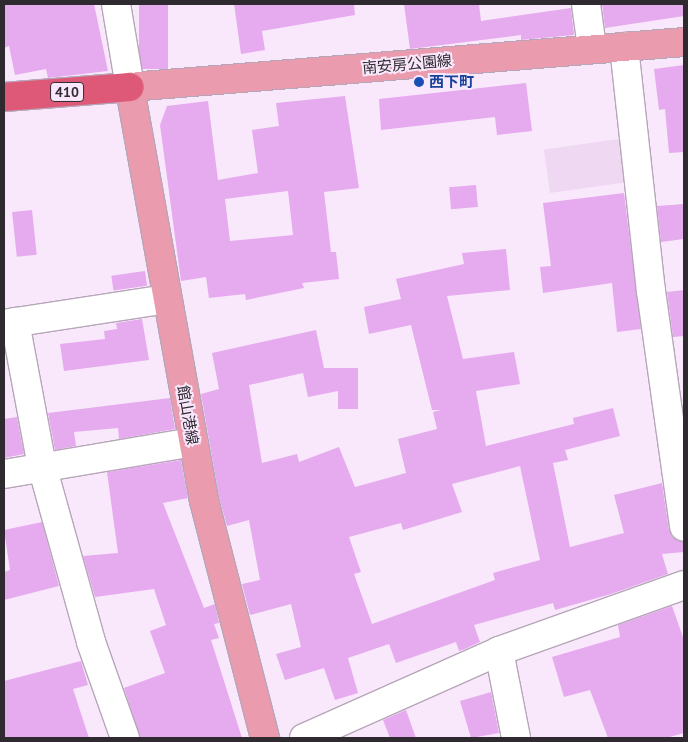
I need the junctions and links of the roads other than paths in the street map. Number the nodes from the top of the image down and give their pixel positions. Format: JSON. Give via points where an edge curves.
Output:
{"nodes":[{"id":1,"x":116,"y":4,"type":"edge"},
{"id":2,"x":586,"y":4,"type":"edge"},
{"id":3,"x":684,"y":42,"type":"edge"},
{"id":4,"x":624,"y":47,"type":"junction"},
{"id":5,"x":592,"y":48,"type":"junction"},
{"id":6,"x":130,"y":87,"type":"junction"},
{"id":7,"x":4,"y":97,"type":"edge"},
{"id":8,"x":167,"y":299,"type":"junction"},
{"id":9,"x":9,"y":323,"type":"edge"},
{"id":10,"x":193,"y":442,"type":"junction"},
{"id":11,"x":42,"y":466,"type":"junction"},
{"id":12,"x":4,"y":474,"type":"edge"},
{"id":13,"x":684,"y":527,"type":"edge"},
{"id":14,"x":684,"y":585,"type":"edge"},
{"id":15,"x":499,"y":651,"type":"junction"},
{"id":16,"x":126,"y":738,"type":"edge"},
{"id":17,"x":266,"y":738,"type":"edge"},
{"id":18,"x":304,"y":738,"type":"edge"},
{"id":19,"x":516,"y":738,"type":"edge"}],
"edges":[{"from":1,"to":6,"type":"street"},
{"from":2,"to":5,"type":"street"},
{"from":3,"to":4,"type":"main road","name":"南安房公園線"},
{"from":4,"to":5,"type":"main road","name":"南安房公園線"},
{"from":4,"to":13,"type":"street","via":[[651,290]]},
{"from":5,"to":6,"type":"main road","name":"南安房公園線"},
{"from":6,"to":7,"type":"highway","number":"410"},
{"from":6,"to":8,"type":"main road","name":"館山港線"},
{"from":8,"to":9,"type":"street"},
{"from":8,"to":10,"type":"main road","name":"館山港線"},
{"from":9,"to":11,"type":"street"},
{"from":10,"to":11,"type":"street"},
{"from":10,"to":17,"type":"main road","name":"館山港線"},
{"from":11,"to":12,"type":"street"},
{"from":11,"to":16,"type":"street","via":[[91,642]]},
{"from":14,"to":15,"type":"street"},
{"from":15,"to":18,"type":"street"},
{"from":15,"to":19,"type":"street"}]}
